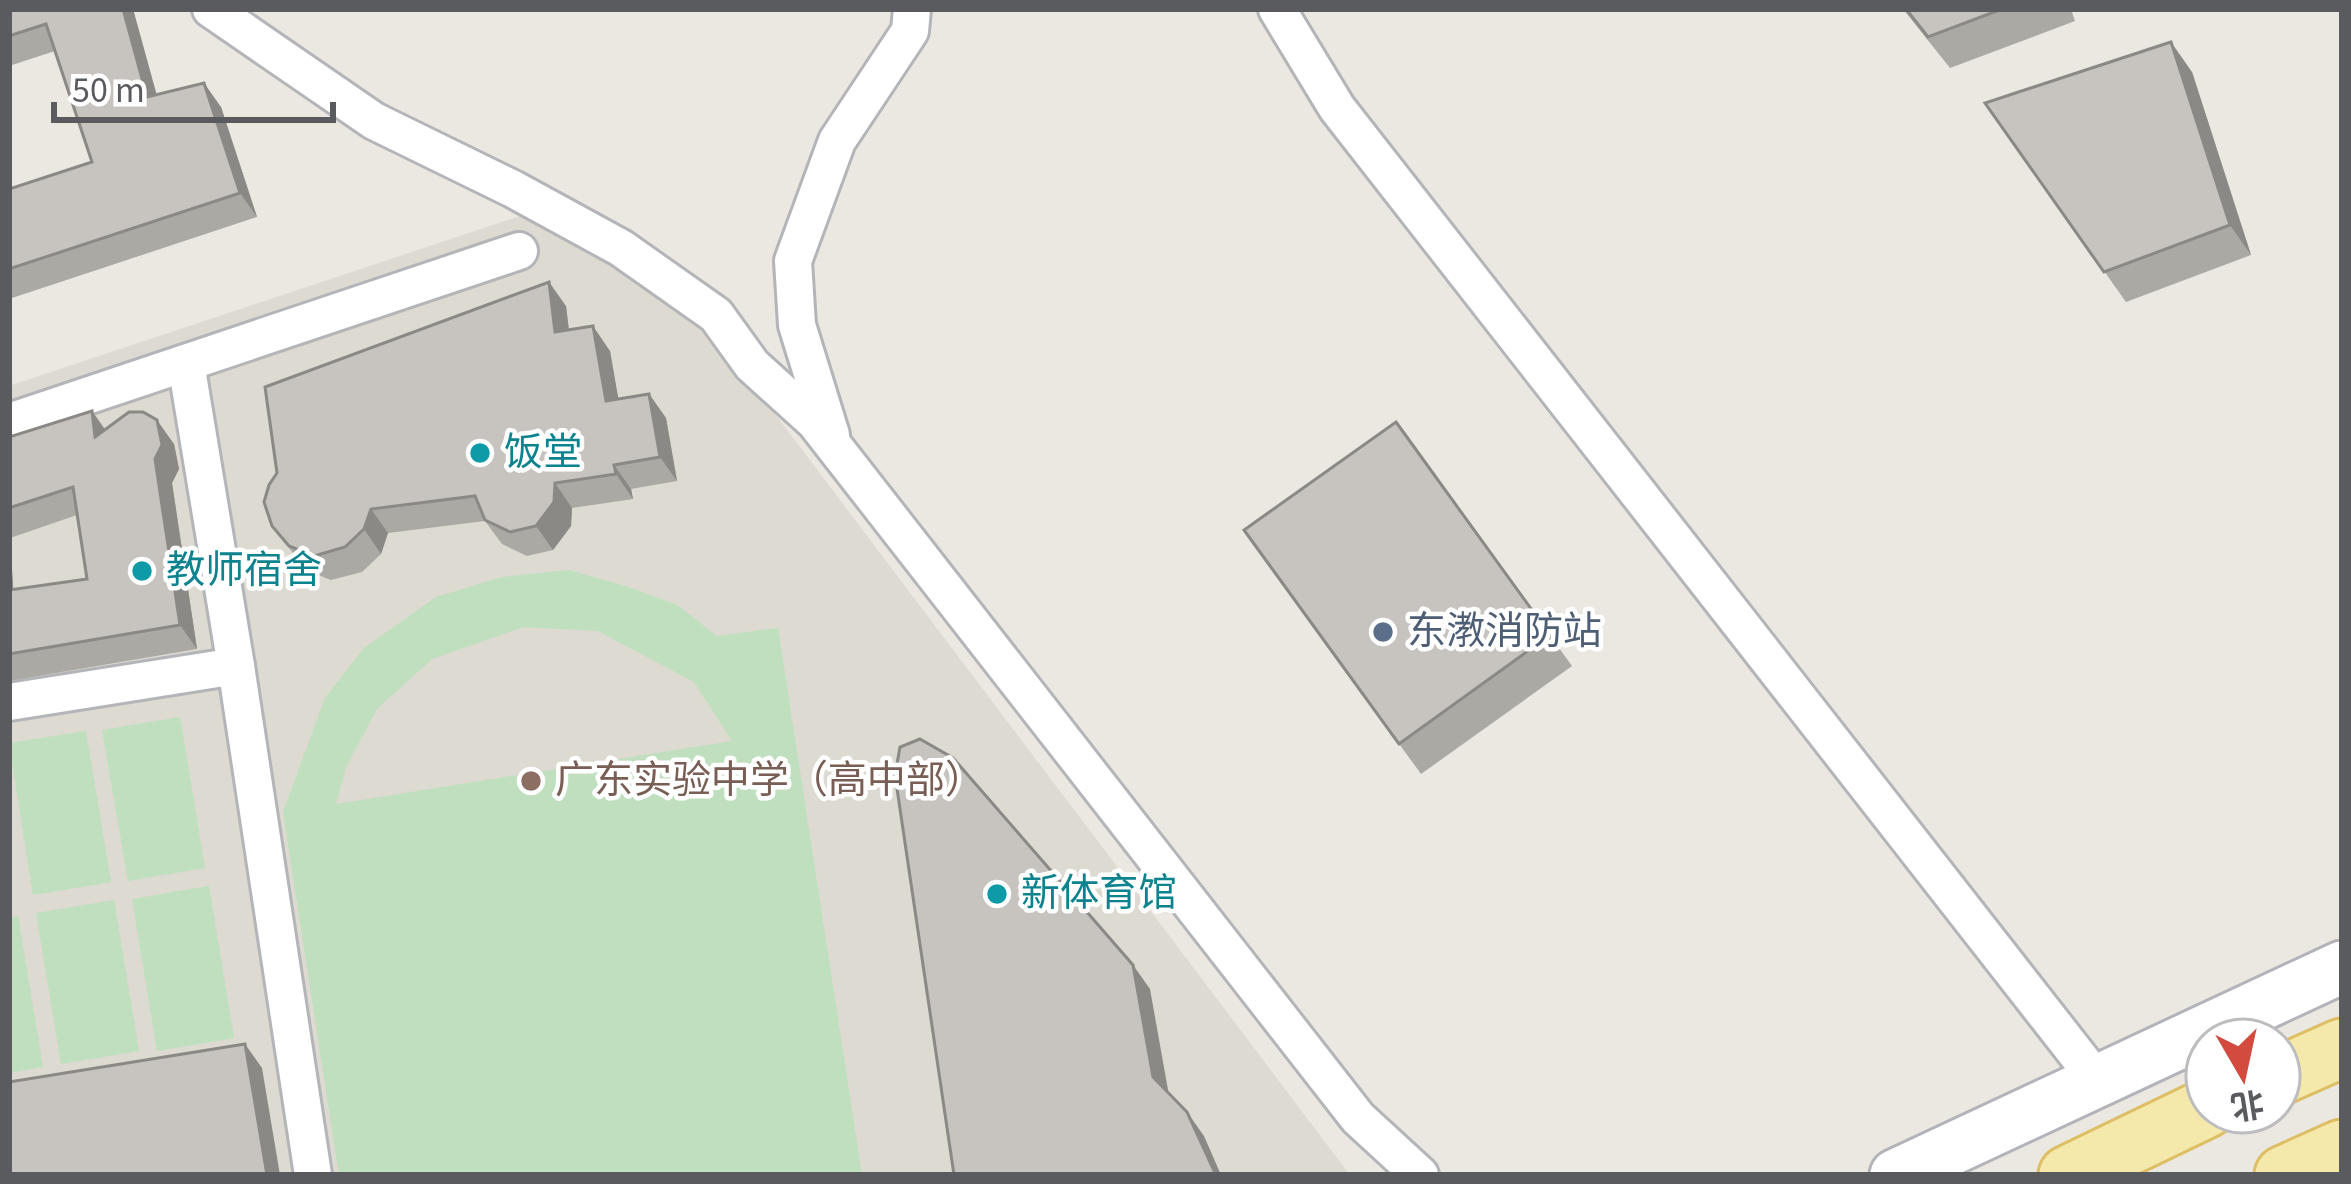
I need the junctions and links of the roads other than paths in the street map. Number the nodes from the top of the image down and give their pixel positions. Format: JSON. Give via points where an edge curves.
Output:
{"nodes":[{"id":1,"x":212,"y":9,"type":"edge"},
{"id":2,"x":1277,"y":9,"type":"edge"},
{"id":3,"x":905,"y":16,"type":"edge"},
{"id":4,"x":519,"y":250,"type":"dead end"},
{"id":5,"x":186,"y":362,"type":"junction"},
{"id":6,"x":9,"y":422,"type":"edge"},
{"id":7,"x":836,"y":450,"type":"junction"},
{"id":8,"x":236,"y":667,"type":"junction"},
{"id":9,"x":9,"y":702,"type":"edge"},
{"id":10,"x":2342,"y":967,"type":"edge"},
{"id":11,"x":2342,"y":1048,"type":"edge"},
{"id":12,"x":2303,"y":1065,"type":"edge"},
{"id":13,"x":2097,"y":1080,"type":"junction"},
{"id":14,"x":2183,"y":1120,"type":"edge"},
{"id":15,"x":2342,"y":1149,"type":"edge"},
{"id":16,"x":1930,"y":1170,"type":"edge"},
{"id":17,"x":314,"y":1175,"type":"edge"},
{"id":18,"x":1420,"y":1175,"type":"edge"},
{"id":19,"x":2068,"y":1175,"type":"edge"},
{"id":20,"x":2284,"y":1175,"type":"edge"}],
"edges":[{"from":1,"to":7,"type":"street","via":[[374,121],[621,248],[716,315],[752,365]]},
{"from":2,"to":13,"type":"street","via":[[1337,108]]},
{"from":3,"to":7,"type":"street","via":[[837,141],[793,261],[797,326]]},
{"from":4,"to":5,"type":"street"},
{"from":5,"to":6,"type":"street"},
{"from":5,"to":8,"type":"street"},
{"from":7,"to":18,"type":"street","via":[[1358,1118]]},
{"from":8,"to":9,"type":"street"},
{"from":8,"to":17,"type":"street"},
{"from":10,"to":13,"type":"street"},
{"from":11,"to":12,"type":"main road"},
{"from":13,"to":16,"type":"street"},
{"from":14,"to":19,"type":"main road"},
{"from":15,"to":20,"type":"main road"}]}
